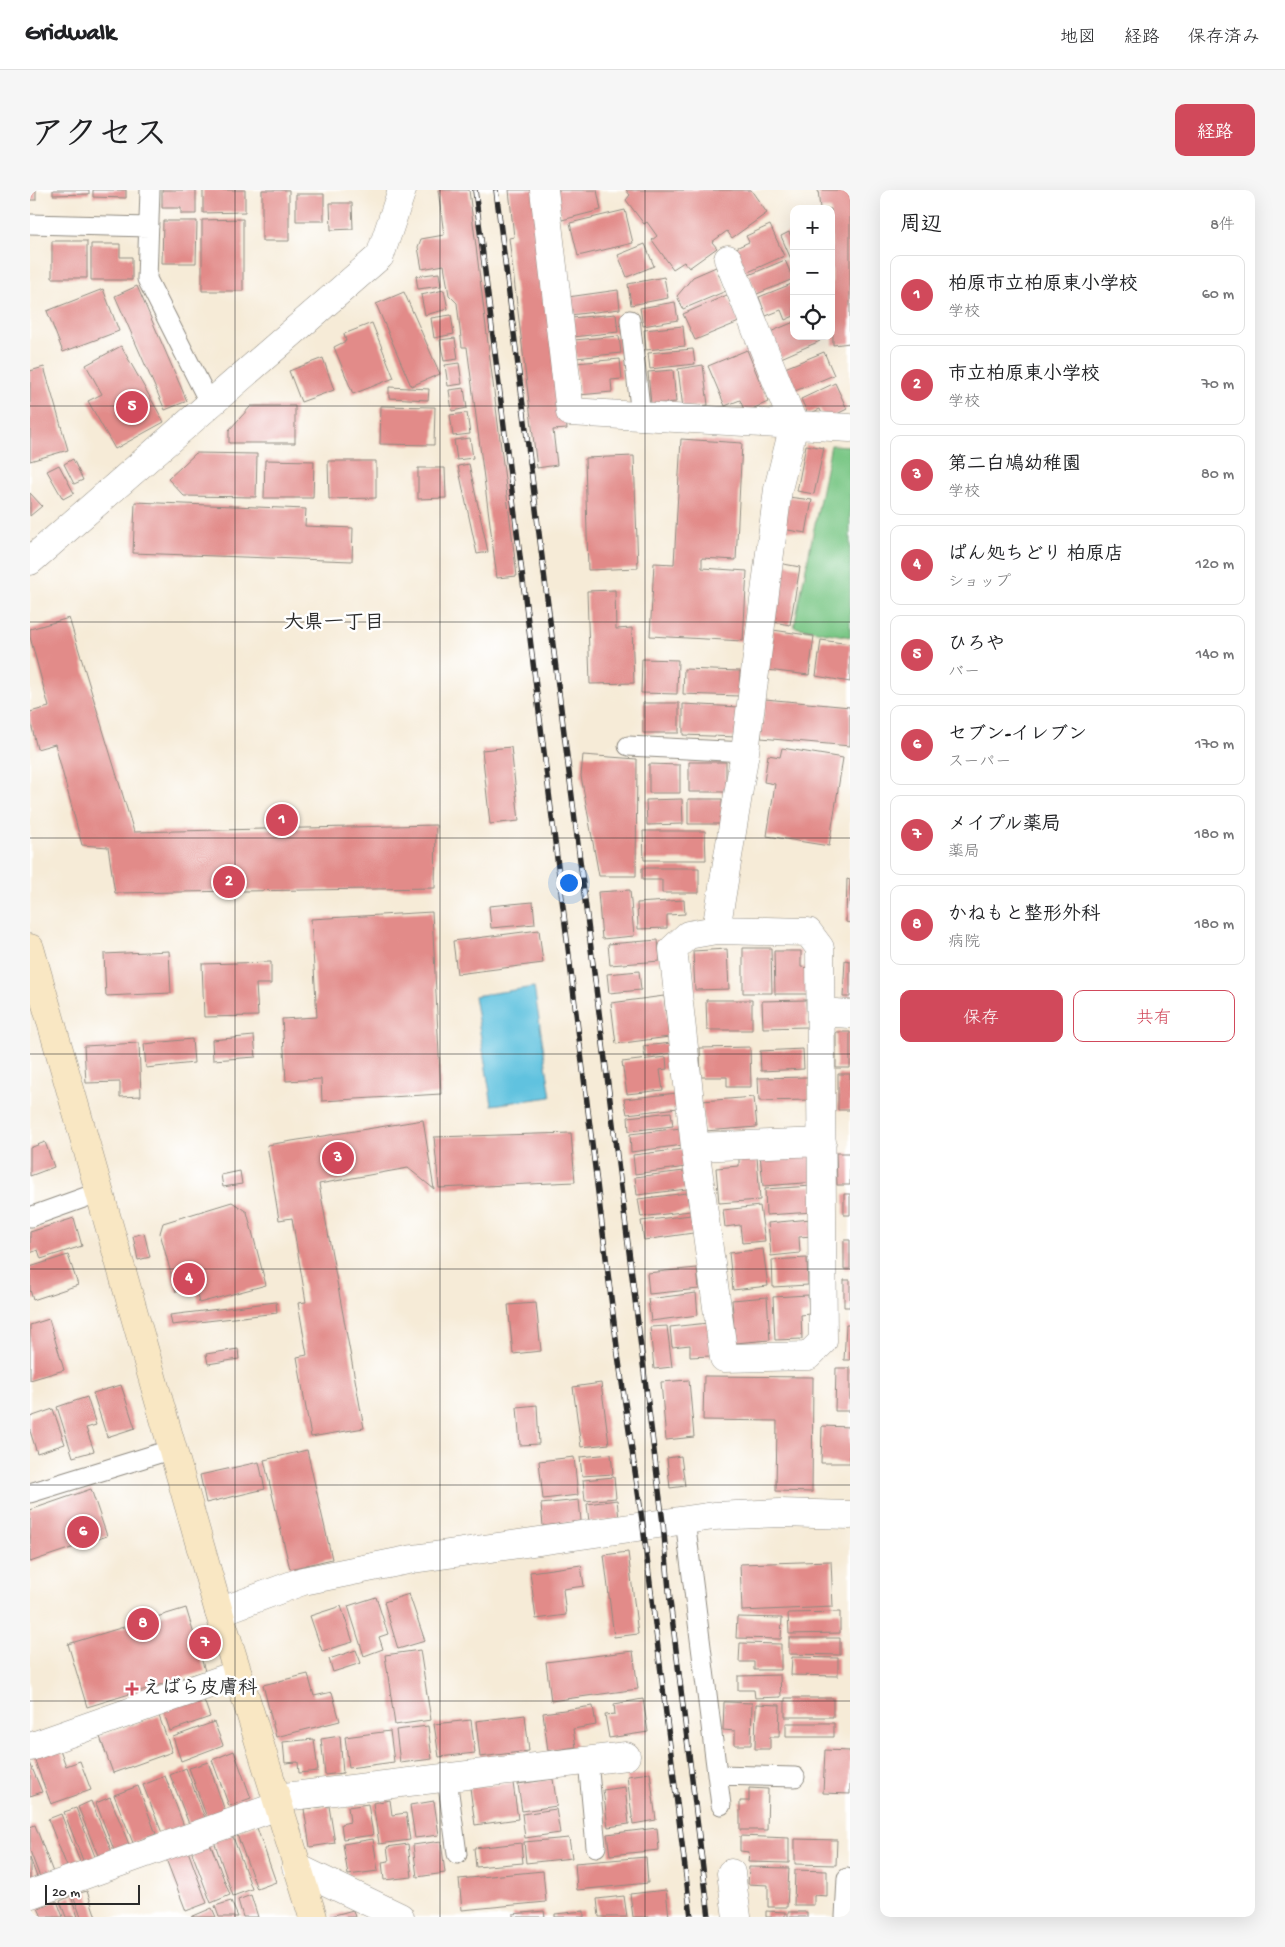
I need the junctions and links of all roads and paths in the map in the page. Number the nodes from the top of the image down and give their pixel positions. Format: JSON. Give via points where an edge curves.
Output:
{"nodes":[{"id":1,"x":150,"y":190,"type":"edge"},
{"id":2,"x":402,"y":190,"type":"edge"},
{"id":3,"x":544,"y":190,"type":"edge"},
{"id":4,"x":30,"y":224,"type":"edge"},
{"id":5,"x":149,"y":227,"type":"junction"},
{"id":6,"x":728,"y":259,"type":"dead end"},
{"id":7,"x":630,"y":320,"type":"dead end"},
{"id":8,"x":210,"y":404,"type":"junction"},
{"id":9,"x":641,"y":416,"type":"junction"},
{"id":10,"x":794,"y":425,"type":"junction"},
{"id":11,"x":850,"y":428,"type":"edge"},
{"id":12,"x":30,"y":561,"type":"edge"},
{"id":13,"x":628,"y":746,"type":"dead end"},
{"id":14,"x":745,"y":752,"type":"junction"},
{"id":15,"x":716,"y":930,"type":"junction"},
{"id":16,"x":30,"y":948,"type":"edge"},
{"id":17,"x":820,"y":1012,"type":"junction"},
{"id":18,"x":850,"y":1014,"type":"edge"},
{"id":19,"x":822,"y":1142,"type":"junction"},
{"id":20,"x":695,"y":1147,"type":"junction"},
{"id":21,"x":100,"y":1192,"type":"junction"},
{"id":22,"x":30,"y":1217,"type":"edge"},
{"id":23,"x":172,"y":1448,"type":"junction"},
{"id":24,"x":30,"y":1493,"type":"edge"},
{"id":25,"x":850,"y":1515,"type":"edge"},
{"id":26,"x":685,"y":1520,"type":"junction"},
{"id":27,"x":219,"y":1612,"type":"junction"},
{"id":28,"x":238,"y":1674,"type":"junction"},
{"id":29,"x":30,"y":1747,"type":"edge"},
{"id":30,"x":626,"y":1756,"type":"dead end"},
{"id":31,"x":588,"y":1761,"type":"junction"},
{"id":32,"x":717,"y":1775,"type":"junction"},
{"id":33,"x":794,"y":1777,"type":"dead end"},
{"id":34,"x":447,"y":1778,"type":"junction"},
{"id":35,"x":277,"y":1802,"type":"junction"},
{"id":36,"x":721,"y":1805,"type":"dead end"},
{"id":37,"x":596,"y":1847,"type":"dead end"},
{"id":38,"x":458,"y":1854,"type":"dead end"},
{"id":39,"x":296,"y":1867,"type":"junction"},
{"id":40,"x":731,"y":1873,"type":"dead end"},
{"id":41,"x":847,"y":1878,"type":"dead end"},
{"id":42,"x":31,"y":1894,"type":"edge"},
{"id":43,"x":313,"y":1917,"type":"edge"},
{"id":44,"x":400,"y":1917,"type":"edge"},
{"id":45,"x":737,"y":1917,"type":"edge"},
{"id":46,"x":845,"y":1917,"type":"edge"}],
"edges":[{"from":1,"to":5,"type":"lane"},
{"from":2,"to":8,"type":"street","via":[[380,256]]},
{"from":3,"to":9,"type":"street","via":[[570,412]]},
{"from":4,"to":5,"type":"lane"},
{"from":5,"to":8,"type":"lane","via":[[147,279]]},
{"from":6,"to":10,"type":"street"},
{"from":7,"to":9,"type":"lane"},
{"from":8,"to":12,"type":"street"},
{"from":9,"to":10,"type":"street"},
{"from":10,"to":11,"type":"street"},
{"from":10,"to":14,"type":"street","via":[[778,489]]},
{"from":13,"to":14,"type":"lane"},
{"from":14,"to":15,"type":"street"},
{"from":15,"to":17,"type":"street","via":[[808,932],[820,948]]},
{"from":15,"to":20,"type":"street","via":[[688,934],[674,949]]},
{"from":16,"to":21,"type":"street"},
{"from":17,"to":18,"type":"street"},
{"from":17,"to":19,"type":"street"},
{"from":19,"to":20,"type":"street"},
{"from":19,"to":20,"type":"street","via":[[823,1341],[808,1356],[724,1358]]},
{"from":21,"to":22,"type":"lane"},
{"from":21,"to":23,"type":"street"},
{"from":23,"to":24,"type":"lane"},
{"from":23,"to":27,"type":"street"},
{"from":25,"to":26,"type":"street","via":[[780,1513]]},
{"from":26,"to":27,"type":"street","via":[[413,1559],[304,1581]]},
{"from":26,"to":32,"type":"lane"},
{"from":27,"to":28,"type":"street"},
{"from":28,"to":29,"type":"street"},
{"from":28,"to":35,"type":"street"},
{"from":30,"to":31,"type":"street"},
{"from":31,"to":34,"type":"street"},
{"from":31,"to":37,"type":"lane"},
{"from":32,"to":33,"type":"lane"},
{"from":32,"to":36,"type":"lane"},
{"from":34,"to":35,"type":"street"},
{"from":34,"to":38,"type":"lane"},
{"from":35,"to":39,"type":"street"},
{"from":35,"to":42,"type":"street"},
{"from":39,"to":43,"type":"street"},
{"from":39,"to":44,"type":"street"},
{"from":40,"to":45,"type":"street"},
{"from":41,"to":46,"type":"lane"}]}
